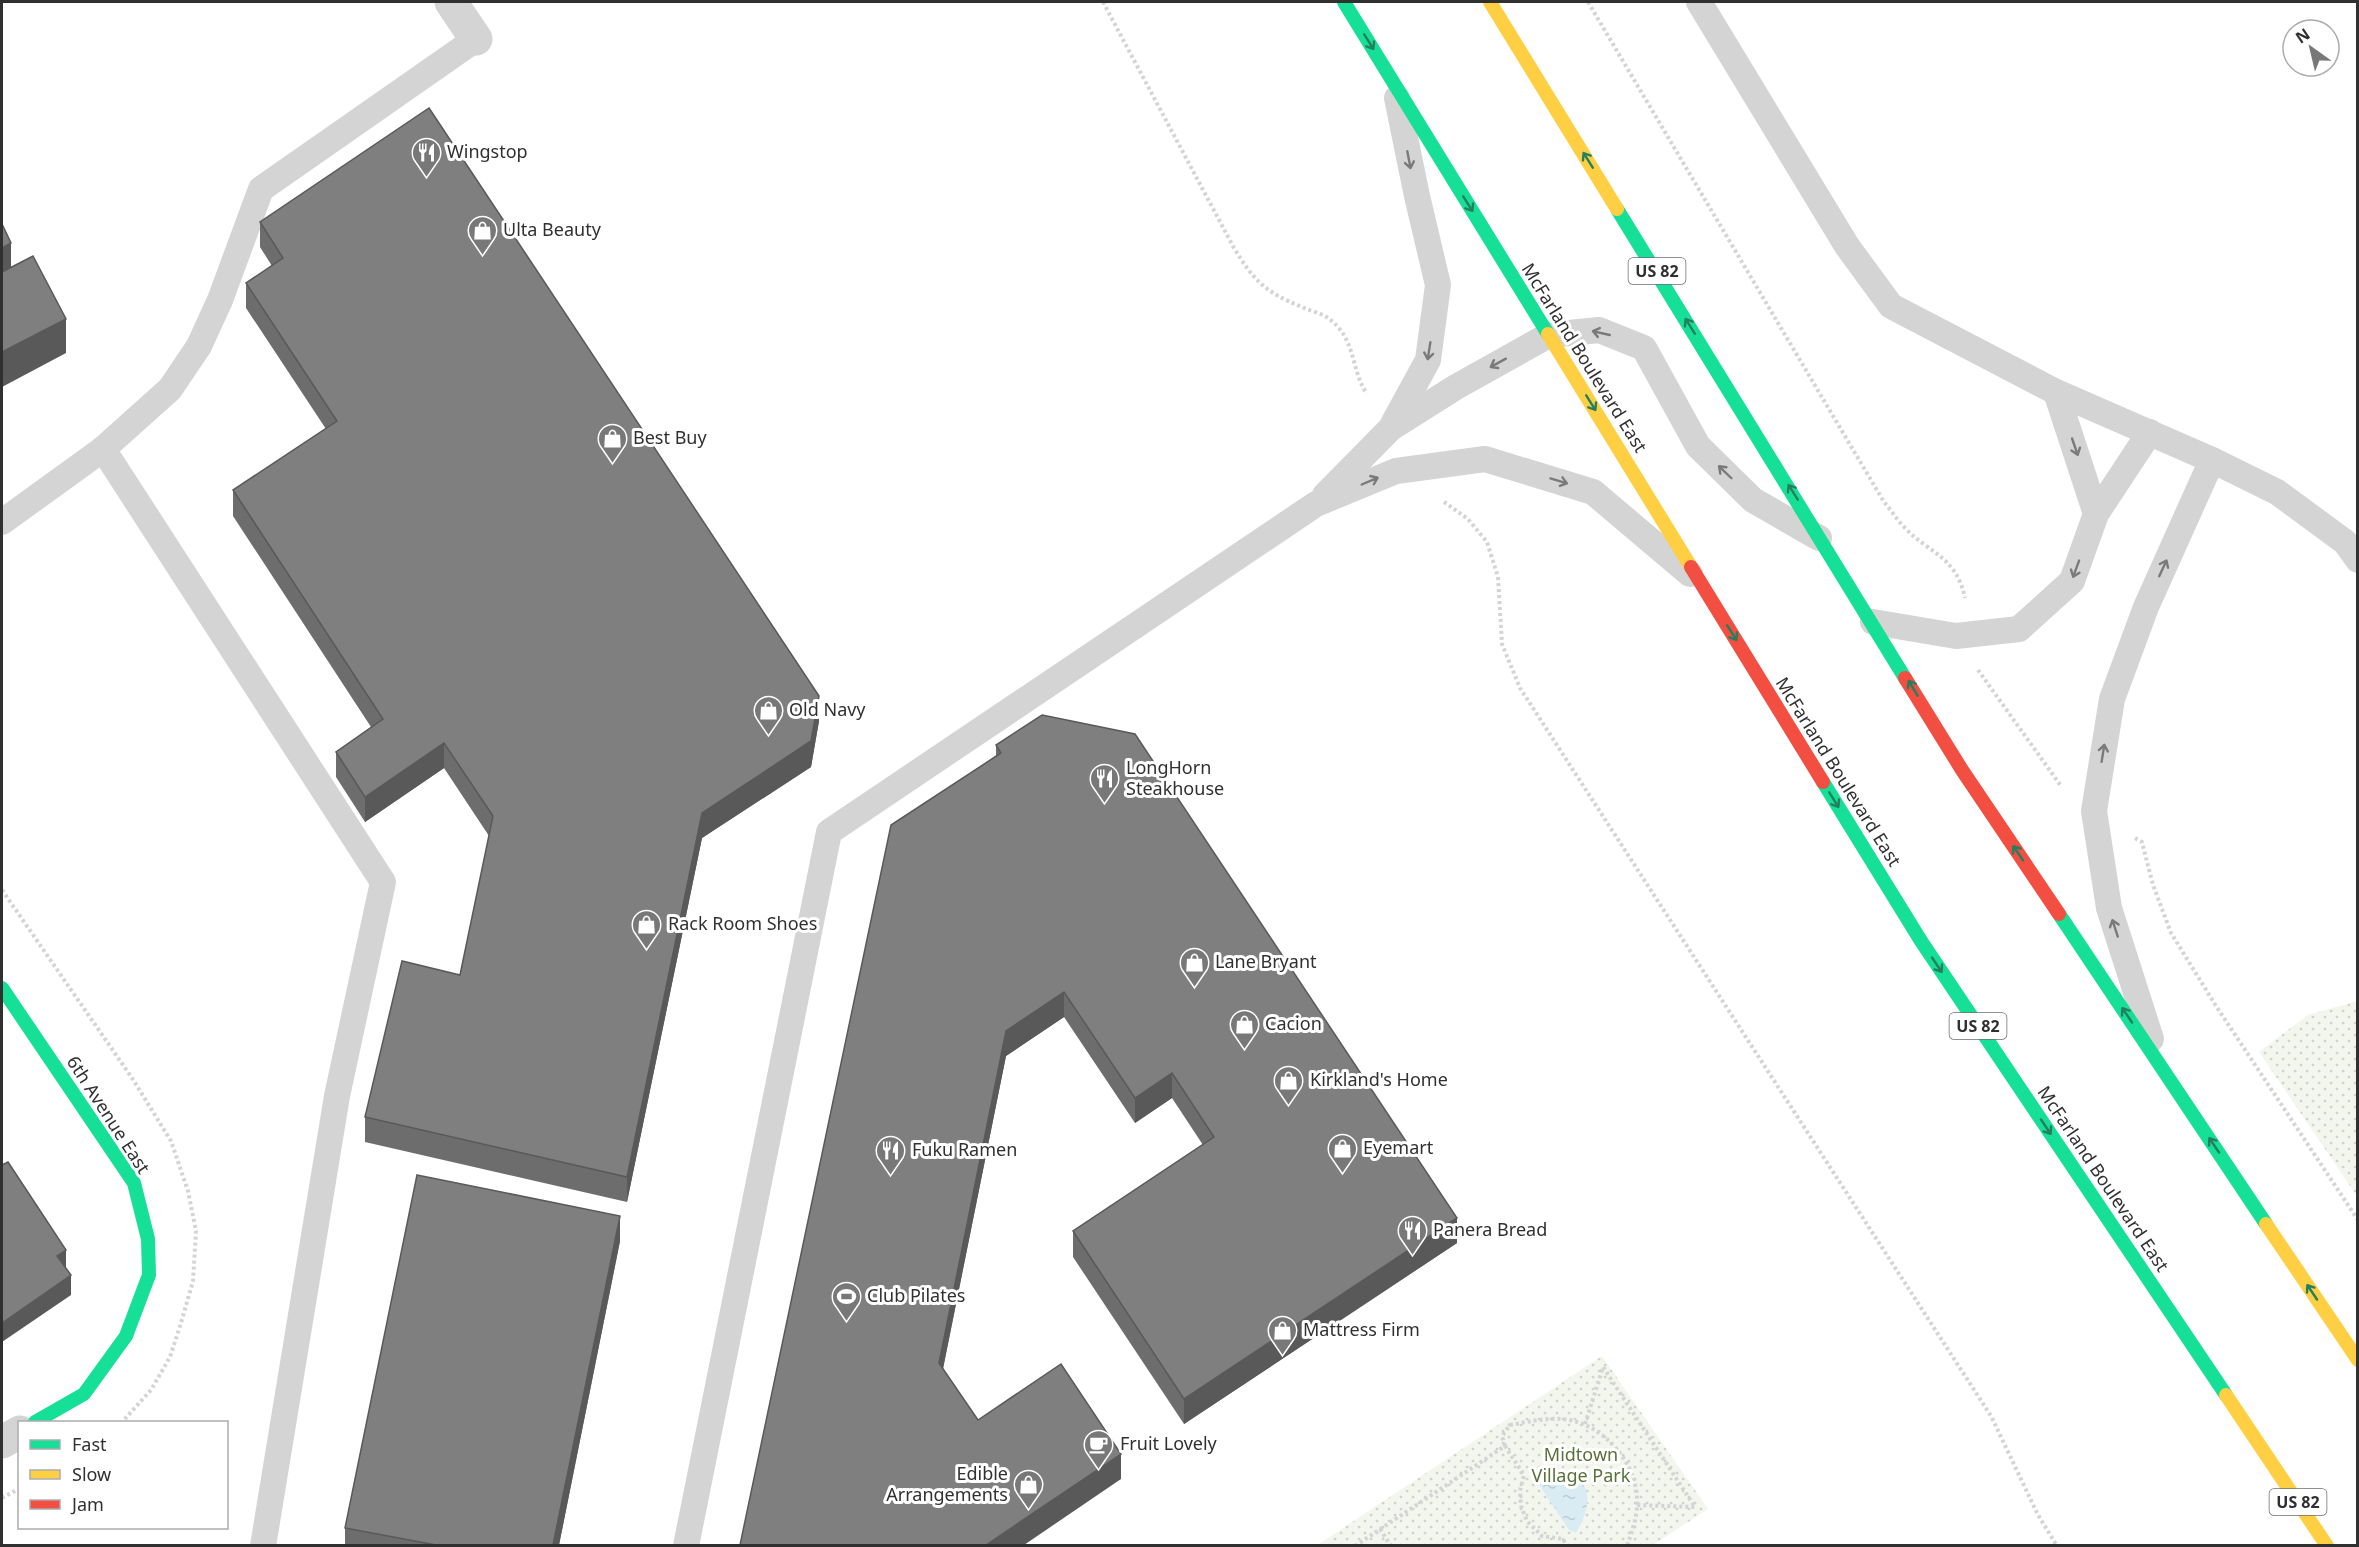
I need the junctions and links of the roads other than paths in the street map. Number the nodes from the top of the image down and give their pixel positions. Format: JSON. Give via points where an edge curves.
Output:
{"nodes":[{"id":1,"x":451,"y":2,"type":"edge"},
{"id":2,"x":1344,"y":2,"type":"edge"},
{"id":3,"x":1490,"y":2,"type":"edge"},
{"id":4,"x":1699,"y":2,"type":"edge"},
{"id":5,"x":476,"y":39,"type":"joint"},
{"id":6,"x":1394,"y":82,"type":"junction"},
{"id":7,"x":1549,"y":335,"type":"junction"},
{"id":8,"x":2056,"y":392,"type":"junction"},
{"id":9,"x":1391,"y":428,"type":"junction"},
{"id":10,"x":2150,"y":432,"type":"junction"},
{"id":11,"x":103,"y":449,"type":"junction"},
{"id":12,"x":2212,"y":460,"type":"junction"},
{"id":13,"x":1316,"y":504,"type":"junction"},
{"id":14,"x":2096,"y":514,"type":"junction"},
{"id":15,"x":2,"y":522,"type":"edge"},
{"id":16,"x":1824,"y":542,"type":"junction"},
{"id":17,"x":2358,"y":560,"type":"edge"},
{"id":18,"x":1701,"y":584,"type":"junction"},
{"id":19,"x":1873,"y":622,"type":"junction"},
{"id":20,"x":2,"y":988,"type":"edge"},
{"id":21,"x":2159,"y":1063,"type":"junction"},
{"id":22,"x":2358,"y":1360,"type":"edge"},
{"id":23,"x":37,"y":1421,"type":"edge"},
{"id":24,"x":18,"y":1433,"type":"edge"},
{"id":25,"x":2,"y":1442,"type":"edge"},
{"id":26,"x":264,"y":1545,"type":"edge"},
{"id":27,"x":687,"y":1545,"type":"edge"},
{"id":28,"x":2327,"y":1545,"type":"edge"}],
"edges":[{"from":1,"to":5,"type":"street"},
{"from":2,"to":6,"type":"main road","name":"McFarland Boulevard East","number":"US 82","one_way":true},
{"from":16,"to":3,"type":"main road","number":"US 82","one_way":true},
{"from":4,"to":8,"type":"lane","via":[[1847,246],[1891,306]]},
{"from":5,"to":11,"type":"lane","via":[[261,189],[199,346],[170,389]]},
{"from":6,"to":7,"type":"main road","name":"McFarland Boulevard East","number":"US 82","one_way":true},
{"from":6,"to":9,"type":"lane","one_way":true,"via":[[1438,285],[1428,360]]},
{"from":7,"to":9,"type":"lane","one_way":true},
{"from":16,"to":7,"type":"lane","one_way":true,"via":[[1753,500],[1698,446],[1644,348],[1599,330]]},
{"from":7,"to":18,"type":"main road","name":"McFarland Boulevard East","number":"US 82","one_way":true},
{"from":8,"to":10,"type":"lane"},
{"from":8,"to":14,"type":"lane","one_way":true},
{"from":9,"to":13,"type":"lane"},
{"from":10,"to":12,"type":"lane"},
{"from":10,"to":14,"type":"lane"},
{"from":11,"to":15,"type":"lane"},
{"from":11,"to":26,"type":"lane","via":[[383,882],[337,1096]]},
{"from":12,"to":17,"type":"lane","via":[[2277,492],[2345,542]]},
{"from":21,"to":12,"type":"lane","one_way":true,"via":[[2109,908],[2094,811],[2112,699],[2146,607]]},
{"from":13,"to":18,"type":"lane","one_way":true,"via":[[1396,471],[1485,459],[1593,492]]},
{"from":13,"to":27,"type":"lane","via":[[829,831]]},
{"from":14,"to":19,"type":"lane","one_way":true,"via":[[2072,581],[2019,629],[1956,636]]},
{"from":16,"to":19,"type":"main road","number":"US 82"},
{"from":18,"to":28,"type":"main road","name":"McFarland Boulevard East","number":"US 82","one_way":true,"via":[[1921,941]]},
{"from":21,"to":19,"type":"main road","number":"US 82","one_way":true,"via":[[1962,770]]},
{"from":20,"to":23,"type":"main road","name":"6th Avenue East","via":[[134,1183],[148,1239],[148,1275],[126,1336],[84,1394]]},
{"from":22,"to":21,"type":"main road","number":"US 82","one_way":true},
{"from":24,"to":25,"type":"street"}]}
